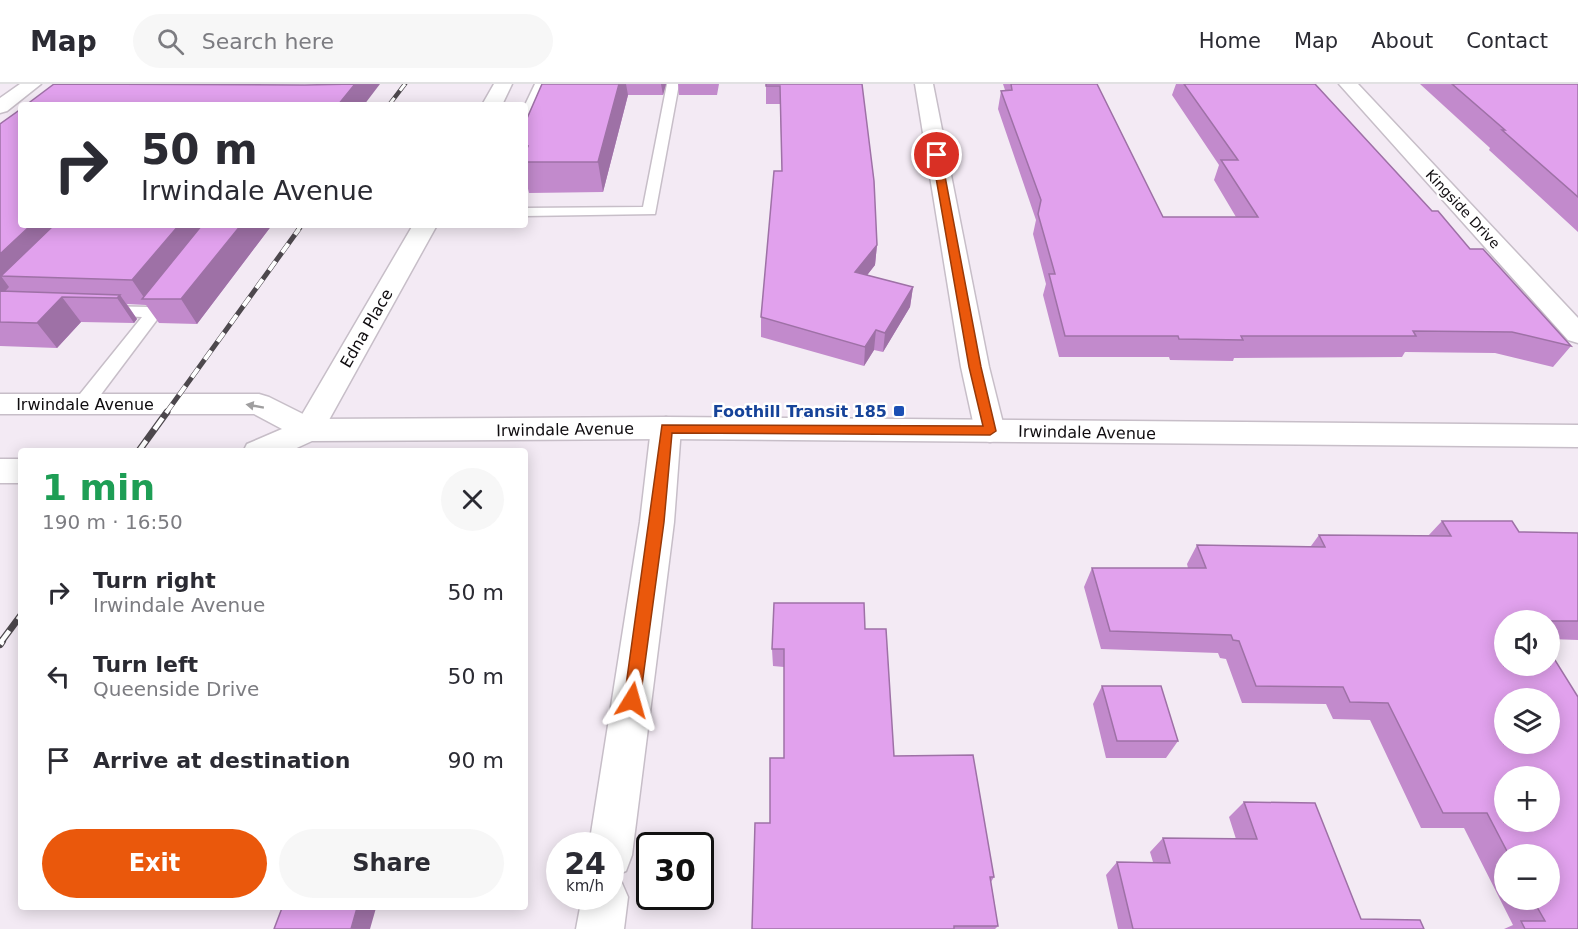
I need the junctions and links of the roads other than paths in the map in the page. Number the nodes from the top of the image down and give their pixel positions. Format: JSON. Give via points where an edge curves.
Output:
{"nodes":[{"id":1,"x":32,"y":84,"type":"edge"},
{"id":2,"x":503,"y":84,"type":"edge"},
{"id":3,"x":541,"y":84,"type":"edge"},
{"id":4,"x":673,"y":84,"type":"edge"},
{"id":5,"x":924,"y":84,"type":"edge"},
{"id":6,"x":1348,"y":84,"type":"edge"},
{"id":7,"x":494,"y":102,"type":"edge"},
{"id":8,"x":0,"y":107,"type":"edge"},
{"id":9,"x":528,"y":112,"type":"edge"},
{"id":10,"x":528,"y":212,"type":"edge"},
{"id":11,"x":423,"y":228,"type":"edge"},
{"id":12,"x":168,"y":294,"type":"edge"},
{"id":13,"x":83,"y":310,"type":"edge"},
{"id":14,"x":154,"y":312,"type":"junction"},
{"id":15,"x":1578,"y":334,"type":"edge"},
{"id":16,"x":0,"y":404,"type":"edge"},
{"id":17,"x":83,"y":404,"type":"junction"},
{"id":18,"x":666,"y":428,"type":"junction"},
{"id":19,"x":308,"y":430,"type":"junction"},
{"id":20,"x":990,"y":431,"type":"junction"},
{"id":21,"x":1578,"y":436,"type":"edge"},
{"id":22,"x":267,"y":448,"type":"edge"},
{"id":23,"x":0,"y":471,"type":"edge"},
{"id":24,"x":18,"y":471,"type":"edge"},
{"id":25,"x":613,"y":832,"type":"edge"},
{"id":26,"x":603,"y":910,"type":"edge"},
{"id":27,"x":600,"y":929,"type":"edge"}],
"edges":[{"from":1,"to":8,"type":"street"},
{"from":2,"to":7,"type":"street"},
{"from":3,"to":9,"type":"lane"},
{"from":4,"to":10,"type":"lane","via":[[650,211]]},
{"from":5,"to":20,"type":"street"},
{"from":6,"to":15,"type":"street","name":"Kingside Drive"},
{"from":11,"to":19,"type":"street","name":"Edna Place"},
{"from":12,"to":14,"type":"lane"},
{"from":13,"to":14,"type":"lane"},
{"from":14,"to":17,"type":"lane"},
{"from":16,"to":17,"type":"street","name":"Irwindale Avenue"},
{"from":19,"to":17,"type":"street","name":"Irwindale Avenue","one_way":true,"via":[[259,404]]},
{"from":18,"to":19,"type":"street","name":"Irwindale Avenue"},
{"from":18,"to":20,"type":"street","name":"Irwindale Avenue"},
{"from":18,"to":25,"type":"street","via":[[657,522]]},
{"from":19,"to":22,"type":"street","name":"Irwindale Avenue"},
{"from":20,"to":21,"type":"street","name":"Irwindale Avenue"},
{"from":23,"to":24,"type":"street"},
{"from":26,"to":27,"type":"street"}]}
